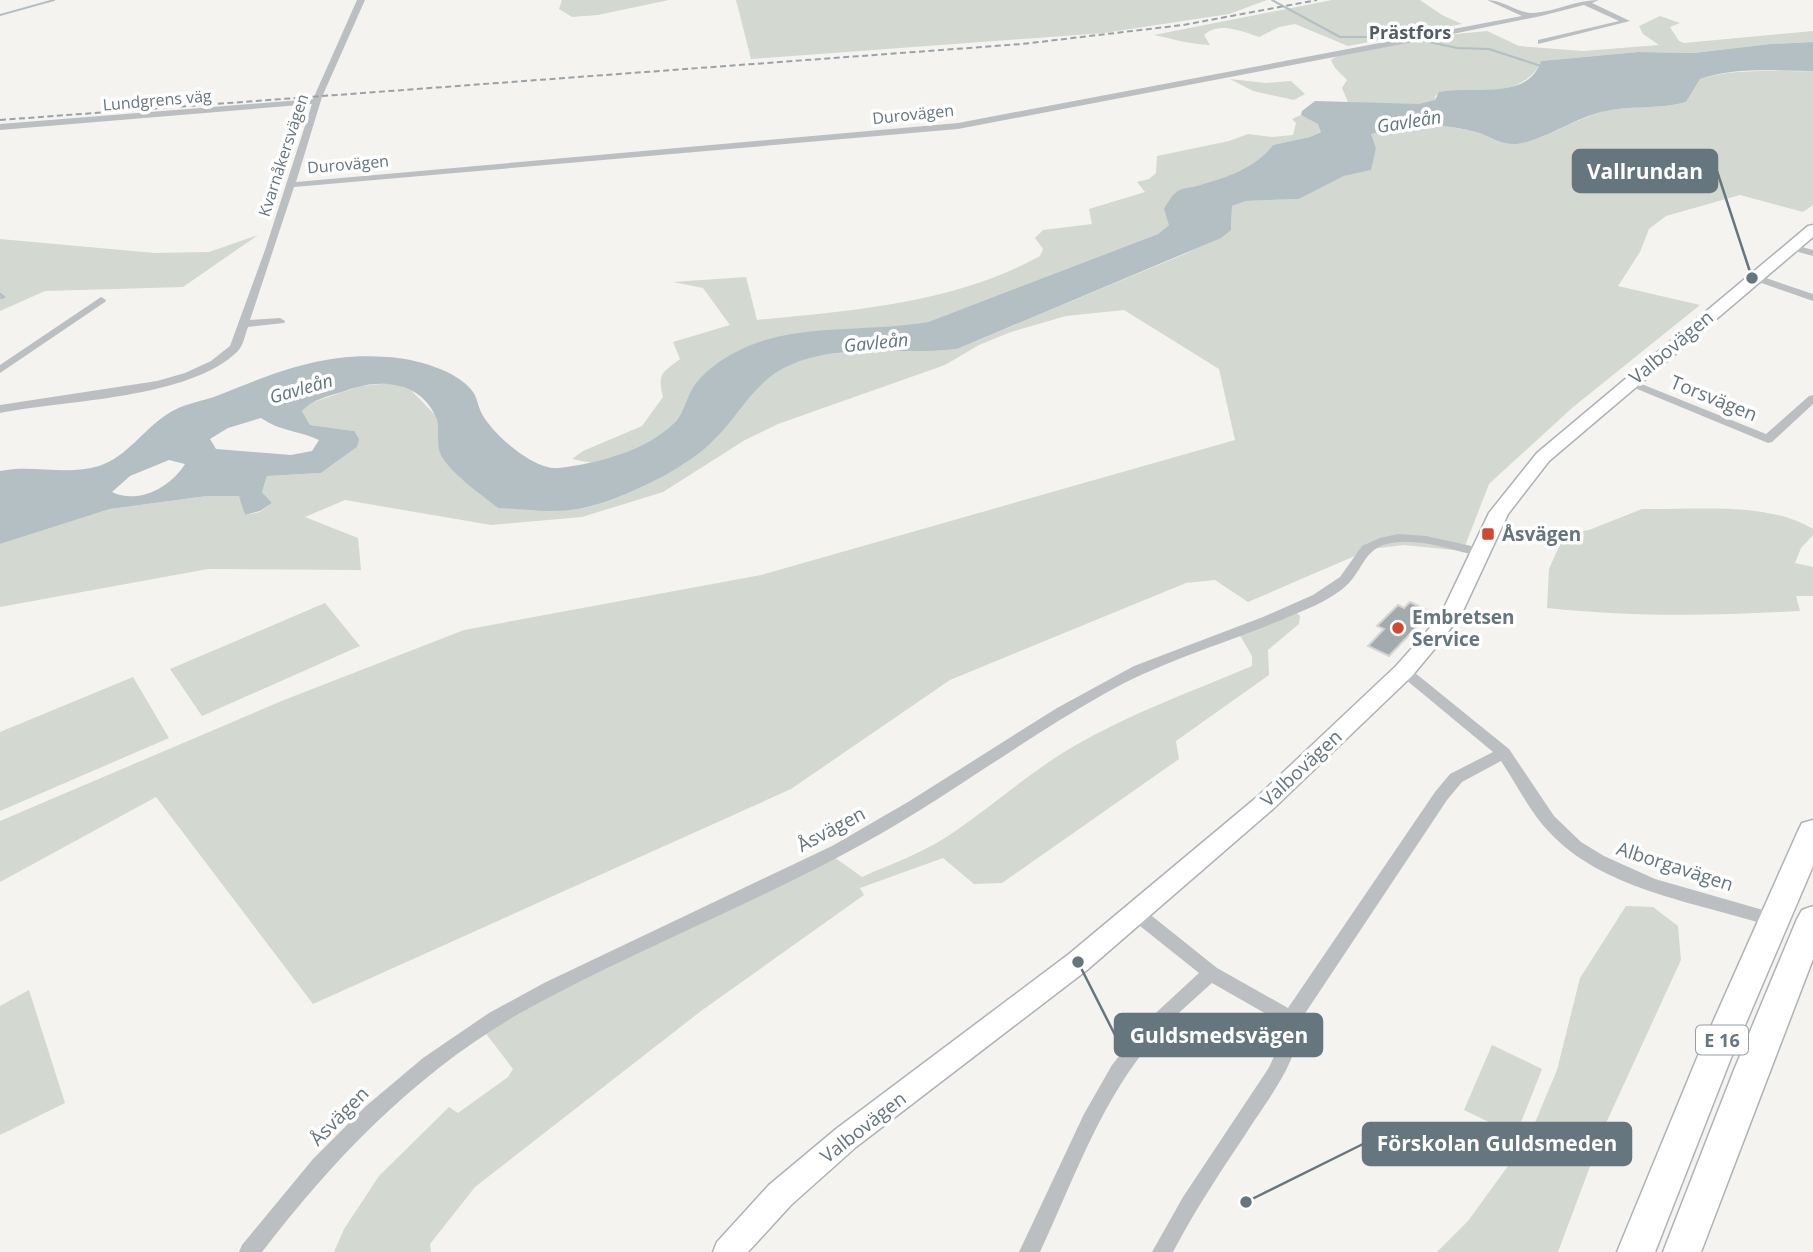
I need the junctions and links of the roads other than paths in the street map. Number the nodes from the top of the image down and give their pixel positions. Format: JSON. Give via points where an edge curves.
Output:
{"nodes":[{"id":1,"x":361,"y":0,"type":"edge"},
{"id":2,"x":1491,"y":0,"type":"edge"},
{"id":3,"x":1595,"y":0,"type":"edge"},
{"id":4,"x":1582,"y":1,"type":"edge"},
{"id":5,"x":1530,"y":16,"type":"junction"},
{"id":6,"x":1541,"y":42,"type":"dead end"},
{"id":7,"x":317,"y":101,"type":"junction"},
{"id":8,"x":0,"y":127,"type":"edge"},
{"id":9,"x":290,"y":185,"type":"junction"},
{"id":10,"x":1813,"y":229,"type":"edge"},
{"id":11,"x":1802,"y":250,"type":"edge"},
{"id":12,"x":1754,"y":277,"type":"junction"},
{"id":13,"x":1813,"y":298,"type":"edge"},
{"id":14,"x":101,"y":300,"type":"dead end"},
{"id":15,"x":280,"y":321,"type":"dead end"},
{"id":16,"x":244,"y":324,"type":"junction"},
{"id":17,"x":0,"y":370,"type":"edge"},
{"id":18,"x":1629,"y":382,"type":"junction"},
{"id":19,"x":1813,"y":398,"type":"edge"},
{"id":20,"x":0,"y":409,"type":"edge"},
{"id":21,"x":1480,"y":552,"type":"junction"},
{"id":22,"x":1404,"y":671,"type":"junction"},
{"id":23,"x":1504,"y":754,"type":"junction"},
{"id":24,"x":1813,"y":831,"type":"edge"},
{"id":25,"x":1136,"y":914,"type":"junction"},
{"id":26,"x":1757,"y":915,"type":"tunnel mouth"},
{"id":27,"x":1813,"y":919,"type":"edge"},
{"id":28,"x":1211,"y":973,"type":"junction"},
{"id":29,"x":1291,"y":1019,"type":"junction"},
{"id":30,"x":249,"y":1252,"type":"edge"},
{"id":31,"x":728,"y":1252,"type":"edge"},
{"id":32,"x":1029,"y":1252,"type":"edge"},
{"id":33,"x":1162,"y":1252,"type":"edge"},
{"id":34,"x":1636,"y":1252,"type":"edge"},
{"id":35,"x":1682,"y":1252,"type":"edge"}],
"edges":[{"from":1,"to":7,"type":"street","name":"Kvarnåkersvägen"},
{"from":2,"to":5,"type":"street"},
{"from":3,"to":4,"type":"street","name":"Durovägen"},
{"from":4,"to":5,"type":"street","name":"Durovägen"},
{"from":4,"to":6,"type":"street","via":[[1626,21]]},
{"from":5,"to":9,"type":"street","name":"Durovägen","via":[[958,126]]},
{"from":7,"to":8,"type":"street","name":"Lundgrens väg"},
{"from":7,"to":9,"type":"street","name":"Kvarnåkersvägen"},
{"from":9,"to":16,"type":"street","name":"Kvarnåkersvägen"},
{"from":10,"to":11,"type":"main road","name":"Valbovägen"},
{"from":11,"to":12,"type":"main road","name":"Valbovägen"},
{"from":12,"to":13,"type":"street"},
{"from":12,"to":18,"type":"main road","name":"Valbovägen"},
{"from":14,"to":17,"type":"street"},
{"from":15,"to":16,"type":"street"},
{"from":16,"to":20,"type":"street","name":"Kvarnåkersvägen","via":[[235,348],[212,367],[153,384]]},
{"from":18,"to":19,"type":"street","name":"Torsvägen","via":[[1768,439]]},
{"from":18,"to":21,"type":"main road","name":"Valbovägen","via":[[1531,470],[1499,513]]},
{"from":21,"to":22,"type":"main road","name":"Valbovägen","via":[[1451,613]]},
{"from":21,"to":30,"type":"street","name":"Åsvägen","via":[[1421,539],[1374,544],[1343,582],[1291,611],[1139,669],[841,849],[524,1000],[394,1091],[323,1162]]},
{"from":22,"to":23,"type":"street","name":"Alborgavägen"},
{"from":22,"to":25,"type":"main road","name":"Valbovägen","via":[[1265,803]]},
{"from":23,"to":26,"type":"street","name":"Alborgavägen","via":[[1557,829],[1598,862]]},
{"from":23,"to":29,"type":"street","via":[[1456,778],[1441,796]]},
{"from":24,"to":34,"type":"highway","number":"E 16"},
{"from":25,"to":28,"type":"street"},
{"from":25,"to":31,"type":"main road","name":"Valbovägen","via":[[846,1138],[780,1195]]},
{"from":27,"to":35,"type":"highway","number":"E 16"},
{"from":28,"to":29,"type":"street"},
{"from":28,"to":32,"type":"street","via":[[1143,1038],[1110,1086]]},
{"from":29,"to":33,"type":"street","via":[[1288,1048]]}]}
